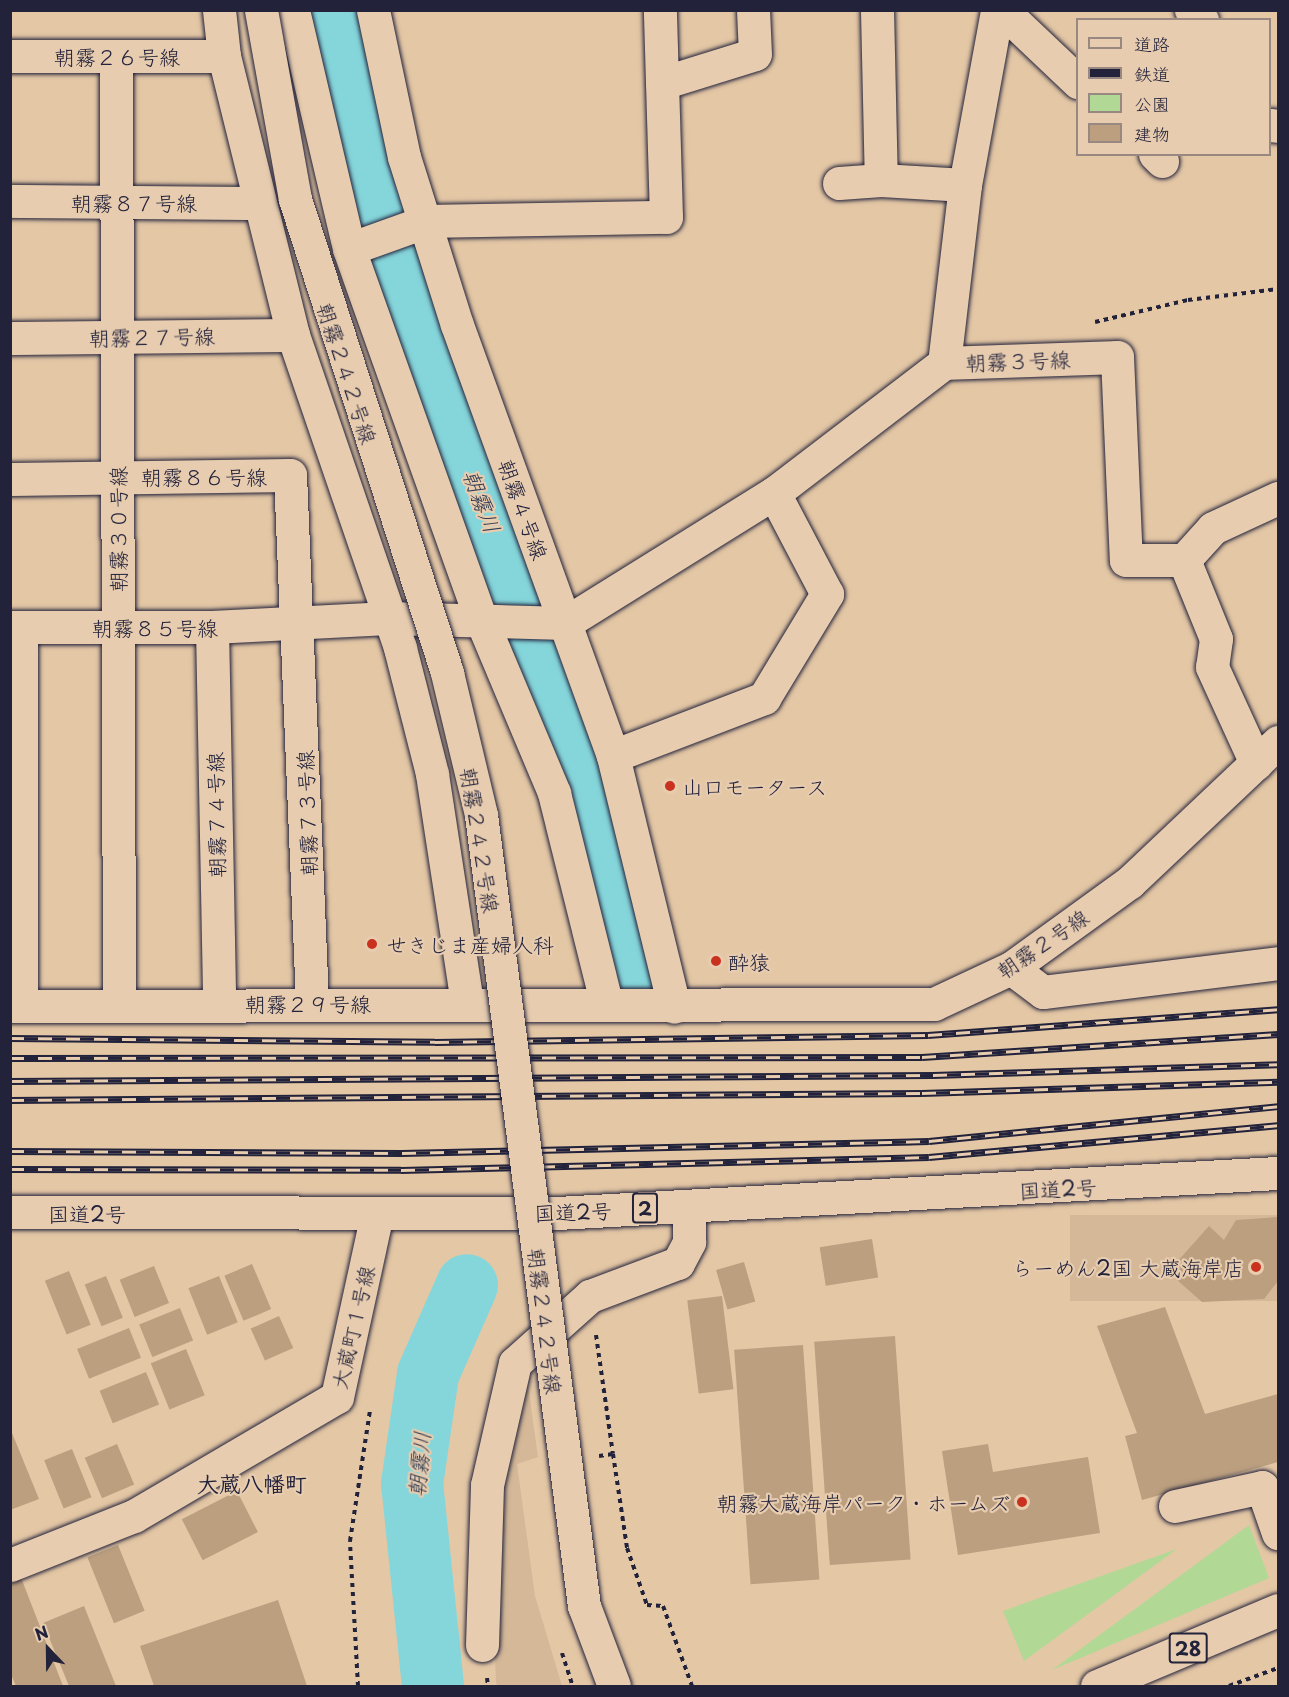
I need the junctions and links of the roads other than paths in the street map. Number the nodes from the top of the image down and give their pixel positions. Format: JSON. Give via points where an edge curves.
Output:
{"nodes":[{"id":1,"x":219,"y":10,"type":"edge"},
{"id":2,"x":261,"y":10,"type":"edge"},
{"id":3,"x":293,"y":10,"type":"edge"},
{"id":4,"x":373,"y":10,"type":"edge"},
{"id":5,"x":660,"y":10,"type":"edge"},
{"id":6,"x":753,"y":10,"type":"edge"},
{"id":7,"x":877,"y":10,"type":"edge"},
{"id":8,"x":997,"y":10,"type":"edge"},
{"id":9,"x":1002,"y":10,"type":"edge"},
{"id":10,"x":10,"y":56,"type":"edge"},
{"id":11,"x":224,"y":56,"type":"junction"},
{"id":12,"x":116,"y":57,"type":"junction"},
{"id":13,"x":1076,"y":80,"type":"edge"},
{"id":14,"x":662,"y":82,"type":"junction"},
{"id":15,"x":880,"y":180,"type":"junction"},
{"id":16,"x":839,"y":183,"type":"dead end"},
{"id":17,"x":965,"y":185,"type":"junction"},
{"id":18,"x":10,"y":201,"type":"edge"},
{"id":19,"x":115,"y":201,"type":"junction"},
{"id":20,"x":258,"y":203,"type":"junction"},
{"id":21,"x":422,"y":223,"type":"junction"},
{"id":22,"x":360,"y":245,"type":"junction"},
{"id":23,"x":293,"y":335,"type":"junction"},
{"id":24,"x":115,"y":337,"type":"junction"},
{"id":25,"x":10,"y":338,"type":"edge"},
{"id":26,"x":944,"y":363,"type":"junction"},
{"id":27,"x":118,"y":477,"type":"junction"},
{"id":28,"x":10,"y":479,"type":"edge"},
{"id":29,"x":774,"y":493,"type":"junction"},
{"id":30,"x":1278,"y":498,"type":"edge"},
{"id":31,"x":1184,"y":560,"type":"junction"},
{"id":32,"x":388,"y":618,"type":"junction"},
{"id":33,"x":494,"y":620,"type":"junction"},
{"id":34,"x":300,"y":623,"type":"junction"},
{"id":35,"x":560,"y":623,"type":"junction"},
{"id":36,"x":16,"y":627,"type":"edge"},
{"id":37,"x":212,"y":627,"type":"junction"},
{"id":38,"x":117,"y":628,"type":"junction"},
{"id":39,"x":1267,"y":752,"type":"edge"},
{"id":40,"x":613,"y":756,"type":"junction"},
{"id":41,"x":1278,"y":963,"type":"edge"},
{"id":42,"x":1011,"y":968,"type":"junction"},
{"id":43,"x":118,"y":1002,"type":"junction"},
{"id":44,"x":312,"y":1002,"type":"junction"},
{"id":45,"x":219,"y":1003,"type":"junction"},
{"id":46,"x":467,"y":1004,"type":"junction"},
{"id":47,"x":641,"y":1005,"type":"junction"},
{"id":48,"x":16,"y":1006,"type":"edge"},
{"id":49,"x":1278,"y":1173,"type":"edge"},
{"id":50,"x":689,"y":1206,"type":"junction"},
{"id":51,"x":10,"y":1212,"type":"edge"},
{"id":52,"x":377,"y":1214,"type":"junction"},
{"id":53,"x":1175,"y":1506,"type":"dead end"},
{"id":54,"x":1278,"y":1533,"type":"edge"},
{"id":55,"x":10,"y":1565,"type":"edge"},
{"id":56,"x":1278,"y":1610,"type":"edge"},
{"id":57,"x":482,"y":1645,"type":"dead end"},
{"id":58,"x":614,"y":1686,"type":"edge"},
{"id":59,"x":1097,"y":1686,"type":"edge"}],
"edges":[{"from":1,"to":11,"type":"main road"},
{"from":2,"to":58,"type":"main road","name":"朝霧２４２号線","bridge":true,"via":[[295,199],[447,673],[481,815],[584,1606]]},
{"from":3,"to":22,"type":"main road"},
{"from":4,"to":21,"type":"main road","name":"朝霧４号線"},
{"from":5,"to":14,"type":"main road"},
{"from":6,"to":14,"type":"main road","via":[[755,54]]},
{"from":7,"to":15,"type":"main road"},
{"from":8,"to":17,"type":"main road"},
{"from":9,"to":13,"type":"main road"},
{"from":10,"to":12,"type":"main road","name":"朝霧２６号線"},
{"from":11,"to":12,"type":"main road","name":"朝霧２６号線"},
{"from":11,"to":20,"type":"main road"},
{"from":12,"to":19,"type":"main road","name":"朝霧３０号線"},
{"from":14,"to":21,"type":"main road","via":[[666,217]]},
{"from":15,"to":16,"type":"main road"},
{"from":15,"to":17,"type":"main road"},
{"from":17,"to":26,"type":"main road"},
{"from":18,"to":19,"type":"main road","name":"朝霧８７号線"},
{"from":19,"to":20,"type":"main road","name":"朝霧８７号線"},
{"from":19,"to":24,"type":"main road","name":"朝霧３０号線"},
{"from":20,"to":23,"type":"main road"},
{"from":21,"to":22,"type":"main road"},
{"from":21,"to":35,"type":"main road","name":"朝霧４号線"},
{"from":22,"to":33,"type":"main road"},
{"from":23,"to":24,"type":"main road","name":"朝霧２７号線"},
{"from":23,"to":32,"type":"main road"},
{"from":24,"to":25,"type":"main road","name":"朝霧２７号線"},
{"from":24,"to":27,"type":"main road","name":"朝霧３０号線"},
{"from":26,"to":29,"type":"main road","name":"朝霧３号線"},
{"from":26,"to":31,"type":"main road","name":"朝霧３号線","via":[[1118,357],[1126,560]]},
{"from":27,"to":28,"type":"main road","name":"朝霧８６号線"},
{"from":27,"to":34,"type":"main road","name":"朝霧８６号線","via":[[290,476]]},
{"from":27,"to":38,"type":"main road","name":"朝霧３０号線"},
{"from":29,"to":35,"type":"main road","name":"朝霧３号線"},
{"from":29,"to":40,"type":"main road","via":[[827,594],[764,698]]},
{"from":30,"to":31,"type":"main road","via":[[1213,528]]},
{"from":31,"to":39,"type":"main road","via":[[1216,639],[1212,668]]},
{"from":32,"to":33,"type":"main road","name":"朝霧８５号線"},
{"from":32,"to":34,"type":"main road","name":"朝霧８５号線"},
{"from":32,"to":46,"type":"main road","via":[[432,774]]},
{"from":33,"to":35,"type":"main road"},
{"from":33,"to":47,"type":"main road","via":[[554,793]]},
{"from":34,"to":37,"type":"main road","name":"朝霧８５号線"},
{"from":34,"to":44,"type":"main road","name":"朝霧７３号線"},
{"from":35,"to":40,"type":"main road","name":"朝霧４号線"},
{"from":36,"to":38,"type":"main road","name":"朝霧８５号線"},
{"from":36,"to":48,"type":"main road"},
{"from":37,"to":38,"type":"main road","name":"朝霧８５号線"},
{"from":37,"to":45,"type":"main road","name":"朝霧７４号線"},
{"from":38,"to":43,"type":"main road","name":"朝霧３０号線"},
{"from":39,"to":42,"type":"main road","name":"朝霧２号線","via":[[1130,882]]},
{"from":40,"to":47,"type":"main road","name":"朝霧４号線"},
{"from":41,"to":42,"type":"main road","via":[[1043,992]]},
{"from":42,"to":47,"type":"main road","name":"朝霧２号線","via":[[934,1005]]},
{"from":43,"to":45,"type":"main road","name":"朝霧２９号線"},
{"from":43,"to":48,"type":"main road","name":"朝霧２９号線"},
{"from":44,"to":45,"type":"main road","name":"朝霧２９号線"},
{"from":44,"to":46,"type":"main road","name":"朝霧２９号線"},
{"from":46,"to":47,"type":"main road","name":"朝霧２９号線"},
{"from":49,"to":50,"type":"main road","name":"国道2号","number":"2"},
{"from":50,"to":52,"type":"main road","name":"国道2号","number":"2"},
{"from":50,"to":57,"type":"main road","via":[[688,1242],[678,1263],[590,1296],[515,1363],[487,1485]]},
{"from":51,"to":52,"type":"main road","name":"国道2号","number":"2"},
{"from":52,"to":55,"type":"main road","name":"大蔵町１号線","via":[[337,1397],[134,1516]]},
{"from":53,"to":54,"type":"main road","via":[[1262,1488]]},
{"from":56,"to":59,"type":"main road","number":"28"}]}
